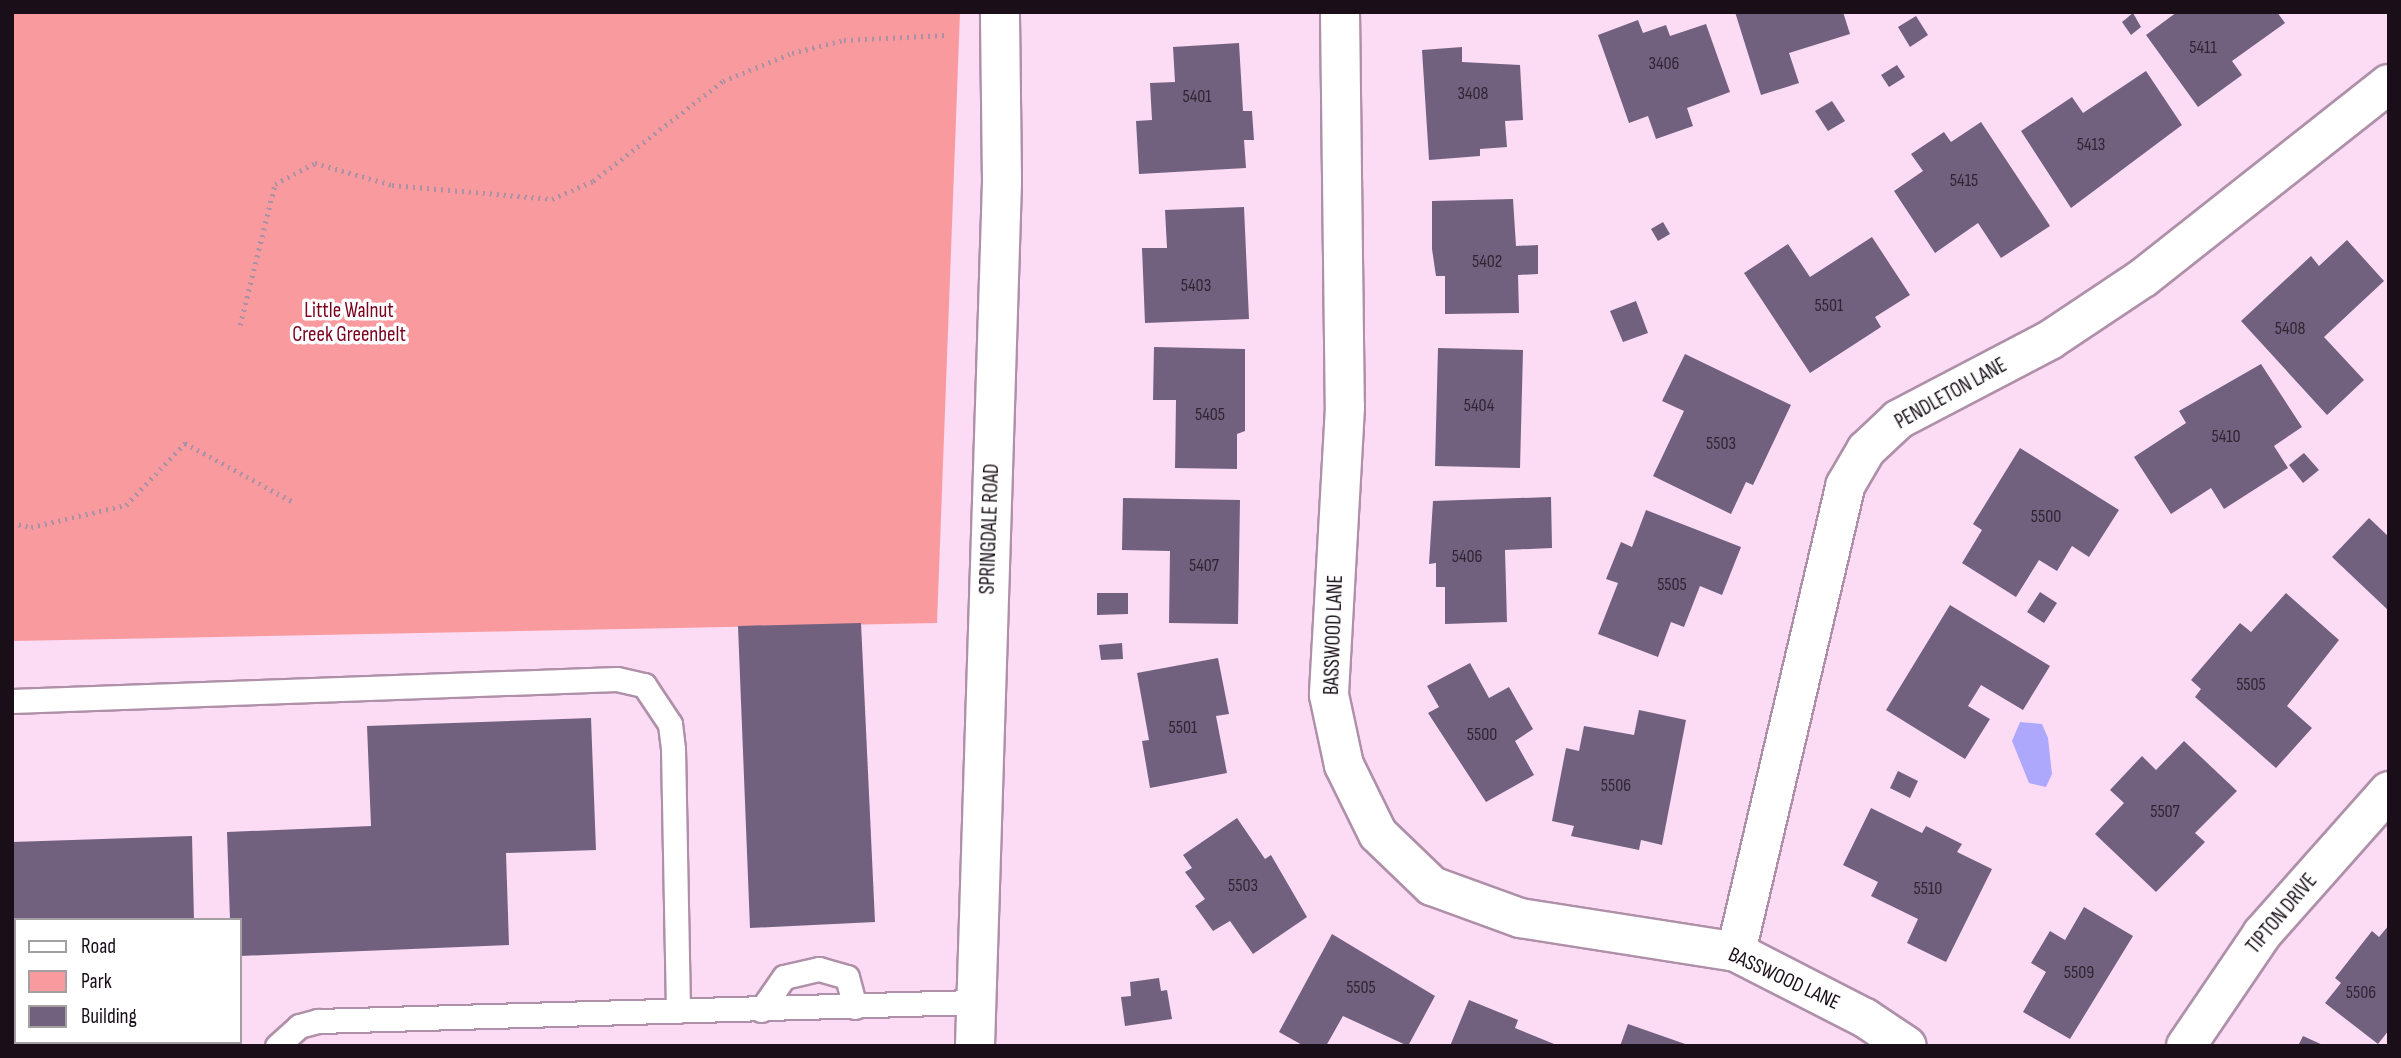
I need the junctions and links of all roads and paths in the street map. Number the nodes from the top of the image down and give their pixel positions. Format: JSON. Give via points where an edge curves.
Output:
{"nodes":[{"id":1,"x":1000,"y":12,"type":"edge"},
{"id":2,"x":1340,"y":12,"type":"edge"},
{"id":3,"x":948,"y":35,"type":"dead end"},
{"id":4,"x":2389,"y":84,"type":"edge"},
{"id":5,"x":240,"y":325,"type":"dead end"},
{"id":6,"x":295,"y":503,"type":"dead end"},
{"id":7,"x":12,"y":523,"type":"edge"},
{"id":8,"x":12,"y":701,"type":"edge"},
{"id":9,"x":2389,"y":792,"type":"edge"},
{"id":10,"x":1736,"y":952,"type":"junction"},
{"id":11,"x":974,"y":1002,"type":"junction"},
{"id":12,"x":855,"y":1007,"type":"junction"},
{"id":13,"x":761,"y":1010,"type":"junction"},
{"id":14,"x":678,"y":1011,"type":"junction"},
{"id":15,"x":277,"y":1046,"type":"edge"},
{"id":16,"x":975,"y":1046,"type":"edge"},
{"id":17,"x":1907,"y":1046,"type":"edge"},
{"id":18,"x":2186,"y":1046,"type":"edge"}],
"edges":[{"from":1,"to":11,"type":"street","name":"SPRINGDALE ROAD","via":[[1002,181]]},
{"from":2,"to":10,"type":"street","name":"BASSWOOD LANE","via":[[1345,407],[1329,695],[1344,765],[1378,834],[1432,886],[1520,918]]},
{"from":3,"to":5,"type":"path","via":[[844,40],[793,53],[723,81],[593,181],[552,199],[392,185],[315,163],[275,184]]},
{"from":4,"to":10,"type":"street","name":"PENDLETON LANE","via":[[2143,278],[2050,340],[1899,419],[1866,450],[1845,485]]},
{"from":6,"to":7,"type":"path","via":[[185,443],[126,505],[30,527]]},
{"from":8,"to":14,"type":"lane","via":[[617,679],[644,685],[670,724],[673,749]]},
{"from":9,"to":18,"type":"street","name":"TIPTON DRIVE","via":[[2262,934]]},
{"from":10,"to":17,"type":"street","name":"BASSWOOD LANE","via":[[1865,1018]]},
{"from":11,"to":12,"type":"lane"},
{"from":11,"to":16,"type":"street","name":"SPRINGDALE ROAD"},
{"from":12,"to":13,"type":"lane"},
{"from":12,"to":13,"type":"lane","via":[[847,977],[820,970],[784,977]]},
{"from":13,"to":14,"type":"lane"},
{"from":14,"to":15,"type":"lane","via":[[318,1021],[299,1026]]}]}
